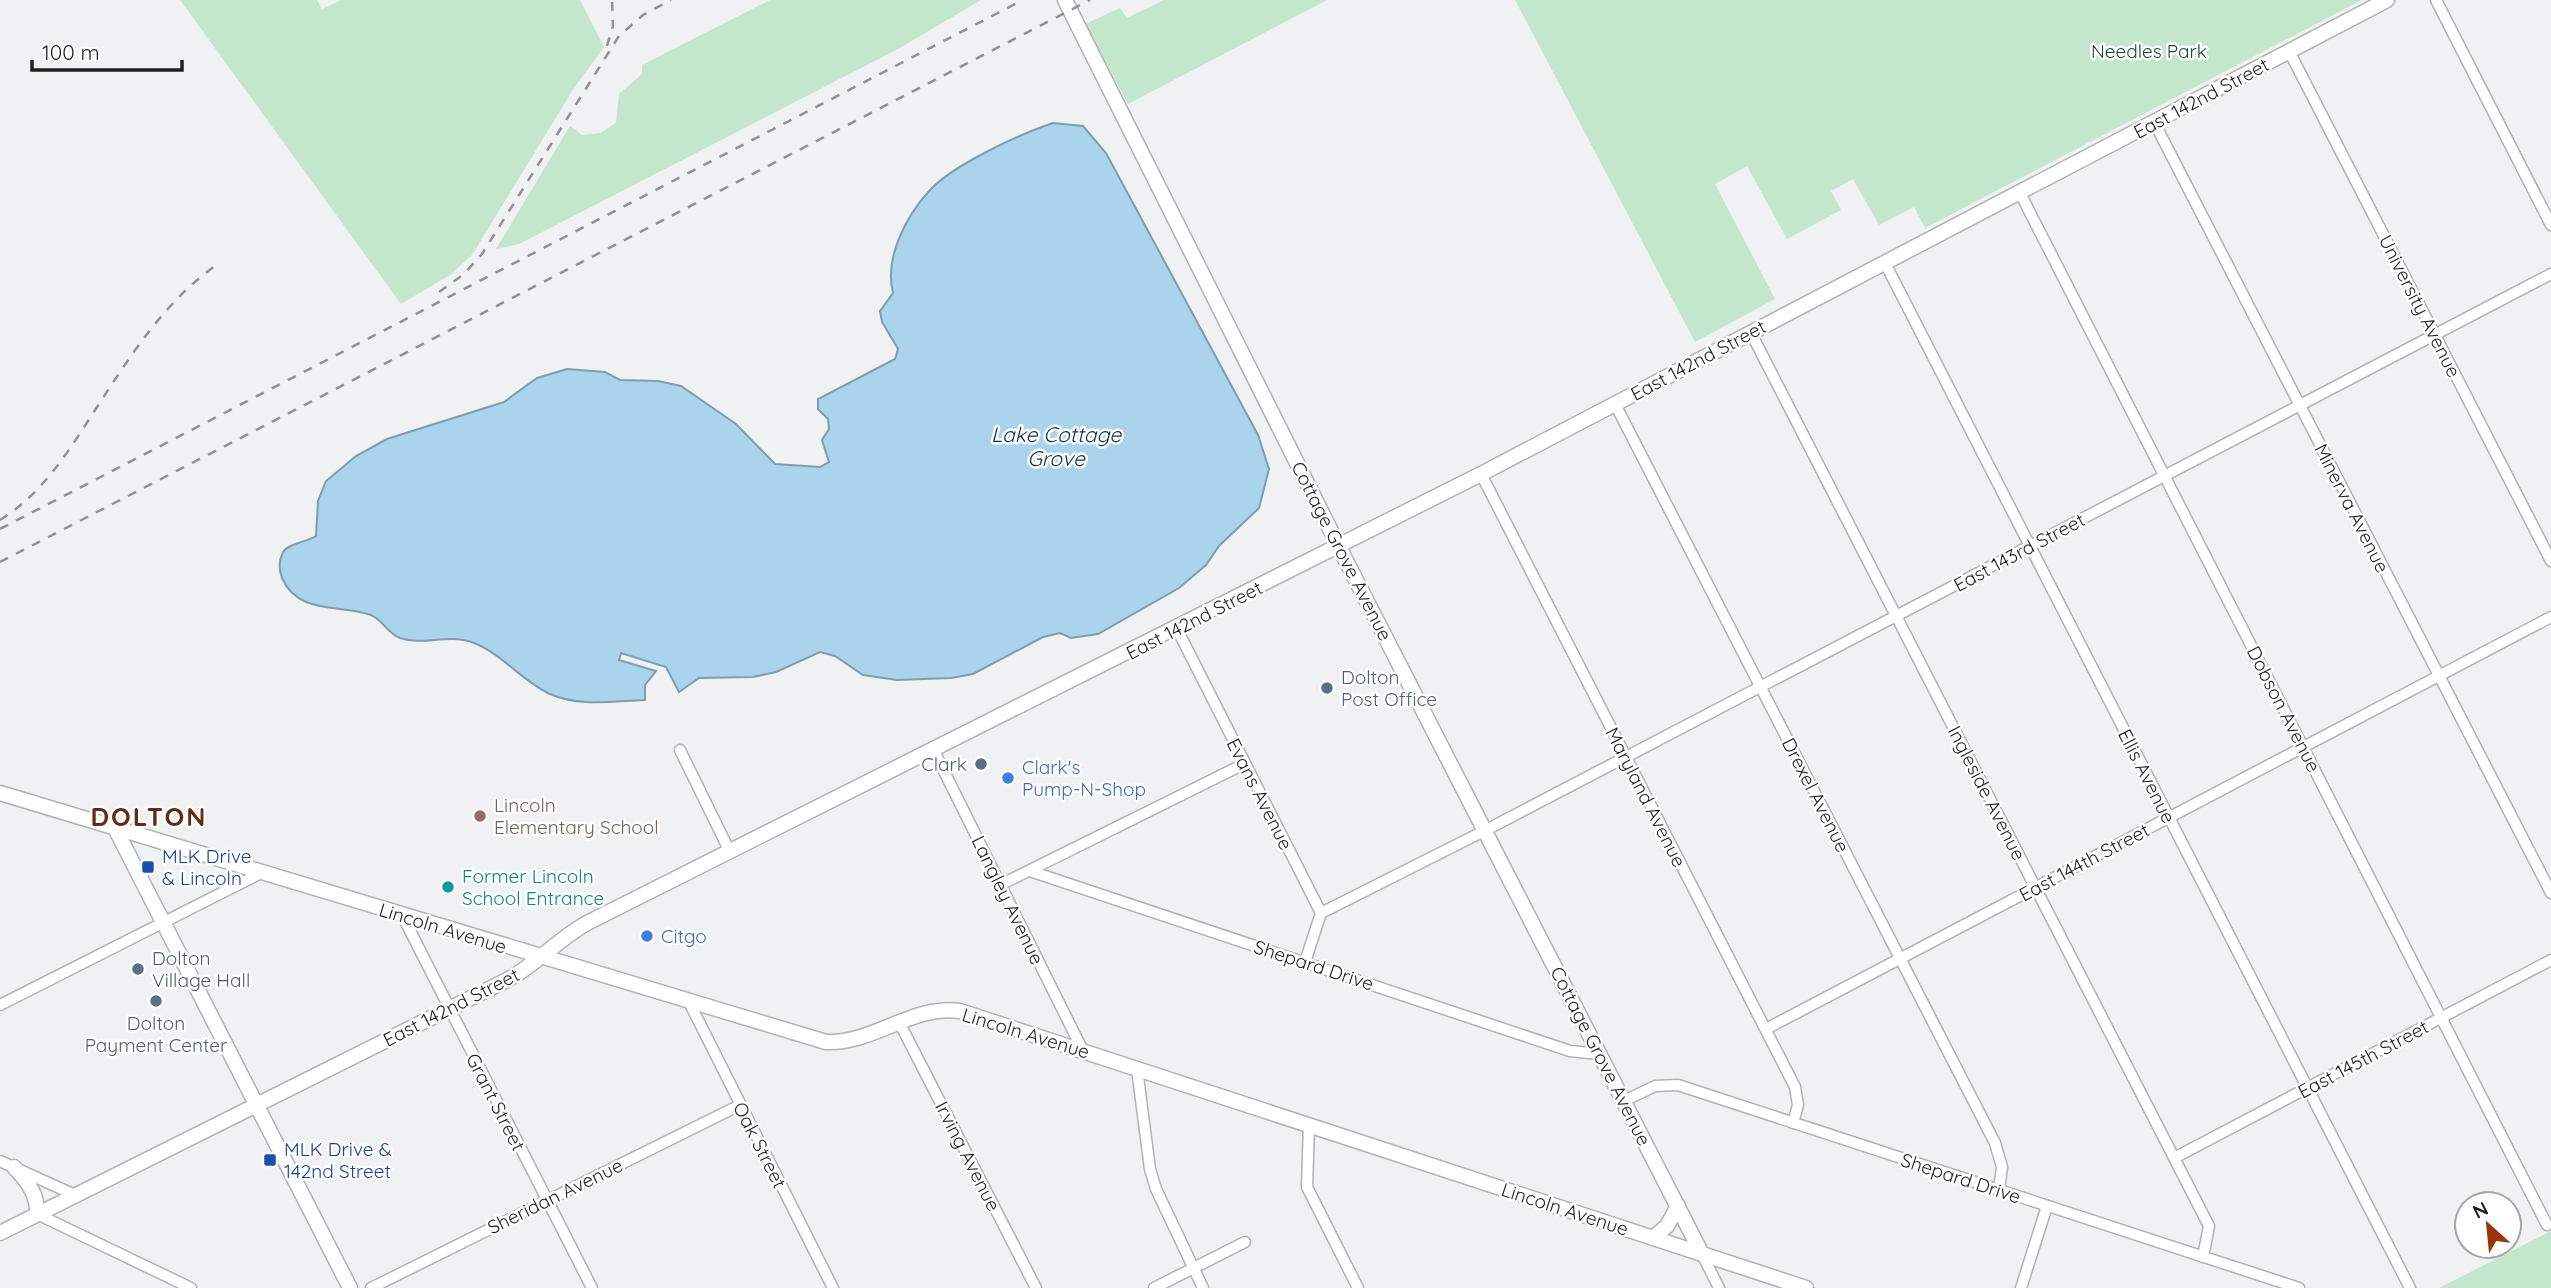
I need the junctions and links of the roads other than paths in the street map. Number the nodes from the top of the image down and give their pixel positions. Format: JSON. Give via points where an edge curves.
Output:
{"nodes":[{"id":1,"x":1065,"y":0,"type":"edge"},
{"id":2,"x":2387,"y":0,"type":"edge"},
{"id":3,"x":2437,"y":0,"type":"edge"},
{"id":4,"x":2289,"y":51,"type":"junction"},
{"id":5,"x":2154,"y":122,"type":"junction"},
{"id":6,"x":2020,"y":192,"type":"junction"},
{"id":7,"x":2551,"y":225,"type":"edge"},
{"id":8,"x":1885,"y":263,"type":"junction"},
{"id":9,"x":2551,"y":274,"type":"edge"},
{"id":10,"x":1751,"y":333,"type":"junction"},
{"id":11,"x":2435,"y":334,"type":"junction"},
{"id":12,"x":1615,"y":404,"type":"junction"},
{"id":13,"x":2300,"y":405,"type":"junction"},
{"id":14,"x":1481,"y":474,"type":"junction"},
{"id":15,"x":2165,"y":476,"type":"junction"},
{"id":16,"x":2030,"y":546,"type":"junction"},
{"id":17,"x":1339,"y":547,"type":"junction"},
{"id":18,"x":2551,"y":561,"type":"edge"},
{"id":19,"x":1896,"y":616,"type":"junction"},
{"id":20,"x":2551,"y":617,"type":"edge"},
{"id":21,"x":1177,"y":629,"type":"junction"},
{"id":22,"x":2439,"y":676,"type":"junction"},
{"id":23,"x":1760,"y":687,"type":"junction"},
{"id":24,"x":2303,"y":747,"type":"junction"},
{"id":25,"x":680,"y":750,"type":"dead end"},
{"id":26,"x":934,"y":751,"type":"junction"},
{"id":27,"x":1626,"y":757,"type":"junction"},
{"id":28,"x":1244,"y":764,"type":"junction"},
{"id":29,"x":0,"y":793,"type":"edge"},
{"id":30,"x":2169,"y":818,"type":"junction"},
{"id":31,"x":116,"y":830,"type":"junction"},
{"id":32,"x":1486,"y":830,"type":"junction"},
{"id":33,"x":730,"y":852,"type":"junction"},
{"id":34,"x":1030,"y":871,"type":"junction"},
{"id":35,"x":261,"y":873,"type":"junction"},
{"id":36,"x":1000,"y":886,"type":"junction"},
{"id":37,"x":2035,"y":888,"type":"junction"},
{"id":38,"x":2551,"y":893,"type":"edge"},
{"id":39,"x":1321,"y":913,"type":"junction"},
{"id":40,"x":402,"y":915,"type":"junction"},
{"id":41,"x":163,"y":922,"type":"junction"},
{"id":42,"x":540,"y":957,"type":"junction"},
{"id":43,"x":1900,"y":958,"type":"junction"},
{"id":44,"x":2551,"y":960,"type":"edge"},
{"id":45,"x":1305,"y":962,"type":"junction"},
{"id":46,"x":689,"y":1002,"type":"junction"},
{"id":47,"x":0,"y":1005,"type":"edge"},
{"id":48,"x":449,"y":1009,"type":"junction"},
{"id":49,"x":2442,"y":1018,"type":"junction"},
{"id":50,"x":901,"y":1024,"type":"junction"},
{"id":51,"x":1766,"y":1029,"type":"junction"},
{"id":52,"x":1082,"y":1049,"type":"junction"},
{"id":53,"x":1599,"y":1054,"type":"junction"},
{"id":54,"x":1137,"y":1069,"type":"junction"},
{"id":55,"x":2307,"y":1088,"type":"junction"},
{"id":56,"x":1624,"y":1101,"type":"junction"},
{"id":57,"x":257,"y":1105,"type":"junction"},
{"id":58,"x":740,"y":1105,"type":"junction"},
{"id":59,"x":1793,"y":1123,"type":"junction"},
{"id":60,"x":1309,"y":1125,"type":"junction"},
{"id":61,"x":2174,"y":1158,"type":"junction"},
{"id":62,"x":7,"y":1164,"type":"edge"},
{"id":63,"x":1999,"y":1190,"type":"junction"},
{"id":64,"x":75,"y":1195,"type":"junction"},
{"id":65,"x":547,"y":1200,"type":"junction"},
{"id":66,"x":1678,"y":1206,"type":"junction"},
{"id":67,"x":2047,"y":1206,"type":"junction"},
{"id":68,"x":37,"y":1214,"type":"junction"},
{"id":69,"x":2547,"y":1225,"type":"dead end"},
{"id":70,"x":0,"y":1233,"type":"edge"},
{"id":71,"x":1653,"y":1238,"type":"junction"},
{"id":72,"x":1245,"y":1242,"type":"dead end"},
{"id":73,"x":1702,"y":1254,"type":"junction"},
{"id":74,"x":2203,"y":1257,"type":"junction"},
{"id":75,"x":1193,"y":1268,"type":"junction"},
{"id":76,"x":191,"y":1288,"type":"edge"},
{"id":77,"x":350,"y":1288,"type":"edge"},
{"id":78,"x":371,"y":1288,"type":"edge"},
{"id":79,"x":592,"y":1288,"type":"edge"},
{"id":80,"x":833,"y":1288,"type":"edge"},
{"id":81,"x":1036,"y":1288,"type":"edge"},
{"id":82,"x":1154,"y":1288,"type":"edge"},
{"id":83,"x":1203,"y":1288,"type":"edge"},
{"id":84,"x":1358,"y":1288,"type":"edge"},
{"id":85,"x":1719,"y":1288,"type":"edge"},
{"id":86,"x":1806,"y":1288,"type":"edge"},
{"id":87,"x":2021,"y":1288,"type":"edge"},
{"id":88,"x":2299,"y":1288,"type":"edge"},
{"id":89,"x":2410,"y":1288,"type":"edge"}],
"edges":[{"from":1,"to":17,"type":"street","name":"Cottage Grove Avenue"},
{"from":2,"to":4,"type":"street","name":"East 142nd Street"},
{"from":3,"to":7,"type":"street"},
{"from":4,"to":5,"type":"street","name":"East 142nd Street"},
{"from":4,"to":11,"type":"street","name":"University Avenue"},
{"from":5,"to":6,"type":"street","name":"East 142nd Street"},
{"from":5,"to":13,"type":"street","name":"Minerva Avenue"},
{"from":6,"to":8,"type":"street","name":"East 142nd Street"},
{"from":6,"to":15,"type":"street","name":"Dobson Avenue"},
{"from":8,"to":10,"type":"street","name":"East 142nd Street"},
{"from":8,"to":16,"type":"street","name":"Ellis Avenue"},
{"from":9,"to":11,"type":"street","name":"East 143rd Street"},
{"from":10,"to":12,"type":"street","name":"East 142nd Street"},
{"from":10,"to":19,"type":"street","name":"Ingleside Avenue"},
{"from":11,"to":13,"type":"street","name":"East 143rd Street"},
{"from":11,"to":18,"type":"street","name":"University Avenue"},
{"from":12,"to":14,"type":"street","name":"East 142nd Street"},
{"from":12,"to":23,"type":"street","name":"Drexel Avenue"},
{"from":13,"to":15,"type":"street","name":"East 143rd Street"},
{"from":13,"to":22,"type":"street","name":"Minerva Avenue"},
{"from":14,"to":17,"type":"street","name":"East 142nd Street"},
{"from":14,"to":27,"type":"street","name":"Maryland Avenue"},
{"from":15,"to":16,"type":"street","name":"East 143rd Street"},
{"from":15,"to":24,"type":"street","name":"Dobson Avenue"},
{"from":16,"to":19,"type":"street","name":"East 143rd Street"},
{"from":16,"to":30,"type":"street","name":"Ellis Avenue"},
{"from":17,"to":21,"type":"street","name":"East 142nd Street"},
{"from":17,"to":32,"type":"street","name":"Cottage Grove Avenue"},
{"from":19,"to":23,"type":"street","name":"East 143rd Street"},
{"from":19,"to":37,"type":"street","name":"Ingleside Avenue"},
{"from":20,"to":22,"type":"street","name":"East 144th Street"},
{"from":21,"to":26,"type":"street","name":"East 142nd Street"},
{"from":21,"to":28,"type":"street","name":"Evans Avenue"},
{"from":22,"to":24,"type":"street","name":"East 144th Street"},
{"from":22,"to":38,"type":"street","name":"Minerva Avenue"},
{"from":23,"to":27,"type":"street","name":"East 143rd Street"},
{"from":23,"to":43,"type":"street","name":"Drexel Avenue"},
{"from":24,"to":30,"type":"street","name":"East 144th Street"},
{"from":24,"to":49,"type":"street","name":"Dobson Avenue"},
{"from":25,"to":33,"type":"street"},
{"from":26,"to":33,"type":"street","name":"East 142nd Street"},
{"from":26,"to":36,"type":"street","name":"Langley Avenue"},
{"from":27,"to":32,"type":"street","name":"East 143rd Street"},
{"from":27,"to":51,"type":"street","name":"Maryland Avenue"},
{"from":28,"to":34,"type":"street"},
{"from":28,"to":39,"type":"street","name":"Evans Avenue"},
{"from":29,"to":31,"type":"street","name":"Lincoln Avenue"},
{"from":30,"to":37,"type":"street","name":"East 144th Street"},
{"from":30,"to":55,"type":"street","name":"Ellis Avenue"},
{"from":31,"to":35,"type":"street","name":"Lincoln Avenue"},
{"from":31,"to":41,"type":"street"},
{"from":32,"to":39,"type":"street","name":"East 143rd Street"},
{"from":32,"to":53,"type":"street","name":"Cottage Grove Avenue"},
{"from":33,"to":42,"type":"street","name":"East 142nd Street","via":[[578,928]]},
{"from":34,"to":36,"type":"street"},
{"from":34,"to":45,"type":"street","name":"Shepard Drive"},
{"from":35,"to":40,"type":"street","name":"Lincoln Avenue"},
{"from":35,"to":41,"type":"street"},
{"from":36,"to":52,"type":"street","name":"Langley Avenue"},
{"from":37,"to":43,"type":"street","name":"East 144th Street"},
{"from":37,"to":61,"type":"street","name":"Ingleside Avenue"},
{"from":39,"to":45,"type":"street"},
{"from":40,"to":42,"type":"street","name":"Lincoln Avenue"},
{"from":40,"to":48,"type":"street","name":"Grant Street"},
{"from":41,"to":47,"type":"street"},
{"from":41,"to":57,"type":"street"},
{"from":42,"to":46,"type":"street","name":"Lincoln Avenue"},
{"from":42,"to":48,"type":"street","name":"East 142nd Street","via":[[524,971]]},
{"from":43,"to":51,"type":"street","name":"East 144th Street"},
{"from":43,"to":63,"type":"street","name":"Drexel Avenue","via":[[2001,1156]]},
{"from":44,"to":49,"type":"street","name":"East 145th Street"},
{"from":45,"to":53,"type":"street","name":"Shepard Drive","via":[[1570,1051]]},
{"from":46,"to":50,"type":"street","name":"Lincoln Avenue","via":[[826,1042],[852,1041]]},
{"from":46,"to":58,"type":"street","name":"Oak Street"},
{"from":48,"to":57,"type":"street","name":"East 142nd Street"},
{"from":48,"to":65,"type":"street","name":"Grant Street"},
{"from":49,"to":55,"type":"street","name":"East 145th Street"},
{"from":49,"to":69,"type":"street","name":"Dobson Avenue"},
{"from":50,"to":52,"type":"street","name":"Lincoln Avenue","via":[[950,1010]]},
{"from":50,"to":81,"type":"street","name":"Irving Avenue"},
{"from":51,"to":59,"type":"street","name":"Maryland Avenue","via":[[1795,1087],[1798,1105]]},
{"from":52,"to":54,"type":"street","name":"Lincoln Avenue"},
{"from":53,"to":56,"type":"street","name":"Cottage Grove Avenue"},
{"from":54,"to":60,"type":"street","name":"Lincoln Avenue"},
{"from":54,"to":75,"type":"street","via":[[1150,1169]]},
{"from":55,"to":61,"type":"street","name":"East 145th Street"},
{"from":55,"to":89,"type":"street","name":"Ellis Avenue"},
{"from":56,"to":59,"type":"street","name":"Shepard Drive","via":[[1655,1086],[1678,1085]]},
{"from":56,"to":66,"type":"street","name":"Cottage Grove Avenue"},
{"from":57,"to":64,"type":"street","name":"East 142nd Street"},
{"from":57,"to":77,"type":"street"},
{"from":58,"to":65,"type":"street","name":"Sheridan Avenue"},
{"from":58,"to":80,"type":"street","name":"Oak Street"},
{"from":59,"to":63,"type":"street","name":"Shepard Drive"},
{"from":60,"to":71,"type":"street","name":"Lincoln Avenue"},
{"from":60,"to":84,"type":"street","via":[[1307,1187]]},
{"from":61,"to":74,"type":"street","name":"Ingleside Avenue","via":[[2209,1226]]},
{"from":62,"to":64,"type":"street"},
{"from":62,"to":68,"type":"street","via":[[34,1194]]},
{"from":63,"to":67,"type":"street","name":"Shepard Drive"},
{"from":64,"to":68,"type":"street","name":"East 142nd Street"},
{"from":65,"to":78,"type":"street","name":"Sheridan Avenue"},
{"from":65,"to":79,"type":"street","name":"Grant Street"},
{"from":66,"to":71,"type":"street","via":[[1667,1226]]},
{"from":66,"to":73,"type":"street","name":"Cottage Grove Avenue"},
{"from":67,"to":74,"type":"street","name":"Shepard Drive"},
{"from":67,"to":87,"type":"street"},
{"from":68,"to":70,"type":"street","name":"East 142nd Street"},
{"from":68,"to":76,"type":"street"},
{"from":71,"to":73,"type":"street","name":"Lincoln Avenue"},
{"from":72,"to":75,"type":"street"},
{"from":73,"to":85,"type":"street","name":"Cottage Grove Avenue"},
{"from":73,"to":86,"type":"street","name":"Lincoln Avenue"},
{"from":74,"to":88,"type":"street","name":"Shepard Drive"},
{"from":75,"to":82,"type":"street"},
{"from":75,"to":83,"type":"street"}]}
